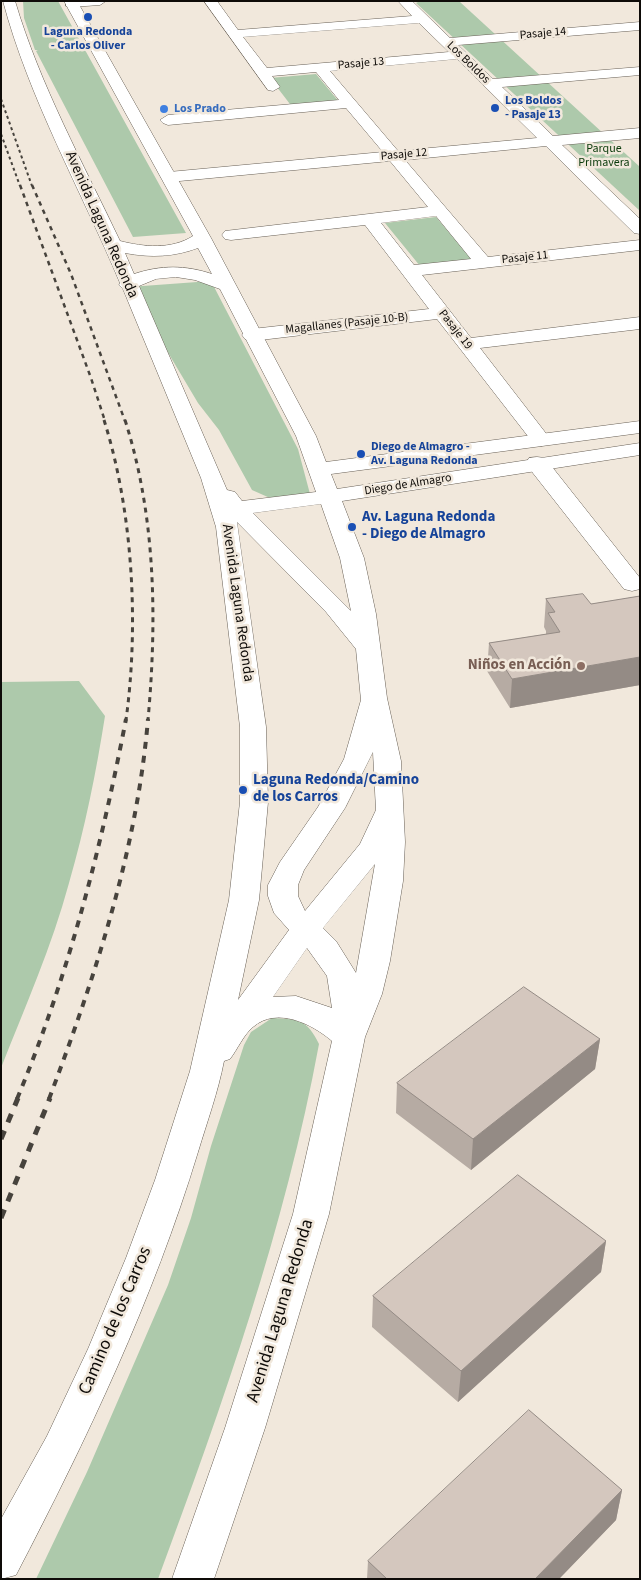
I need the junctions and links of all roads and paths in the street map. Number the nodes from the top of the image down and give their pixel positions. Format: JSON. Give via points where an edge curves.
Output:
{"nodes":[{"id":1,"x":9,"y":1,"type":"edge"},
{"id":2,"x":100,"y":1,"type":"edge"},
{"id":3,"x":210,"y":1,"type":"edge"},
{"id":4,"x":404,"y":1,"type":"edge"},
{"id":5,"x":70,"y":2,"type":"edge"},
{"id":6,"x":422,"y":19,"type":"junction"},
{"id":7,"x":640,"y":26,"type":"edge"},
{"id":8,"x":234,"y":34,"type":"junction"},
{"id":9,"x":446,"y":42,"type":"junction"},
{"id":10,"x":460,"y":56,"type":"junction"},
{"id":11,"x":320,"y":68,"type":"junction"},
{"id":12,"x":640,"y":70,"type":"edge"},
{"id":13,"x":263,"y":73,"type":"junction"},
{"id":14,"x":490,"y":84,"type":"junction"},
{"id":15,"x":350,"y":103,"type":"junction"},
{"id":16,"x":289,"y":108,"type":"junction"},
{"id":17,"x":168,"y":120,"type":"dead end"},
{"id":18,"x":640,"y":133,"type":"edge"},
{"id":19,"x":550,"y":142,"type":"junction"},
{"id":20,"x":394,"y":156,"type":"junction"},
{"id":21,"x":169,"y":178,"type":"junction"},
{"id":22,"x":440,"y":211,"type":"junction"},
{"id":23,"x":369,"y":219,"type":"junction"},
{"id":24,"x":640,"y":229,"type":"edge"},
{"id":25,"x":231,"y":235,"type":"dead end"},
{"id":26,"x":202,"y":238,"type":"junction"},
{"id":27,"x":112,"y":245,"type":"junction"},
{"id":28,"x":640,"y":245,"type":"edge"},
{"id":29,"x":484,"y":263,"type":"junction"},
{"id":30,"x":410,"y":271,"type":"junction"},
{"id":31,"x":225,"y":284,"type":"junction"},
{"id":32,"x":128,"y":285,"type":"junction"},
{"id":33,"x":442,"y":313,"type":"junction"},
{"id":34,"x":640,"y":322,"type":"edge"},
{"id":35,"x":252,"y":335,"type":"junction"},
{"id":36,"x":466,"y":344,"type":"junction"},
{"id":37,"x":640,"y":427,"type":"edge"},
{"id":38,"x":541,"y":440,"type":"junction"},
{"id":39,"x":640,"y":449,"type":"edge"},
{"id":40,"x":537,"y":463,"type":"junction"},
{"id":41,"x":319,"y":469,"type":"junction"},
{"id":42,"x":212,"y":478,"type":"junction"},
{"id":43,"x":330,"y":498,"type":"junction"},
{"id":44,"x":236,"y":508,"type":"junction"},
{"id":45,"x":632,"y":584,"type":"dead end"},
{"id":46,"x":368,"y":648,"type":"junction"},
{"id":47,"x":374,"y":698,"type":"junction"},
{"id":48,"x":389,"y":805,"type":"junction"},
{"id":49,"x":306,"y":929,"type":"junction"},
{"id":50,"x":238,"y":1020,"type":"junction"},
{"id":51,"x":349,"y":1037,"type":"junction"},
{"id":52,"x":206,"y":1071,"type":"junction"},
{"id":53,"x":1,"y":1561,"type":"edge"},
{"id":54,"x":193,"y":1579,"type":"edge"}],
"edges":[{"from":1,"to":27,"type":"street","name":"Avenida Laguna Redonda","via":[[42,93]]},
{"from":2,"to":5,"type":"street"},
{"from":3,"to":8,"type":"street"},
{"from":4,"to":6,"type":"street","name":"Los Boldos"},
{"from":5,"to":21,"type":"street","name":"Avenida Laguna Redonda"},
{"from":6,"to":8,"type":"street"},
{"from":6,"to":9,"type":"street","name":"Los Boldos"},
{"from":7,"to":9,"type":"street","name":"Pasaje 14"},
{"from":8,"to":13,"type":"street"},
{"from":9,"to":10,"type":"street","name":"Los Boldos"},
{"from":10,"to":11,"type":"street","name":"Pasaje 13"},
{"from":10,"to":14,"type":"street","name":"Los Boldos"},
{"from":11,"to":13,"type":"street","name":"Pasaje 13"},
{"from":11,"to":15,"type":"street"},
{"from":12,"to":14,"type":"street"},
{"from":13,"to":16,"type":"street"},
{"from":14,"to":19,"type":"street","name":"Los Boldos"},
{"from":15,"to":16,"type":"street"},
{"from":15,"to":20,"type":"street"},
{"from":16,"to":17,"type":"street"},
{"from":18,"to":19,"type":"street","name":"Pasaje 12"},
{"from":19,"to":20,"type":"street","name":"Pasaje 12"},
{"from":19,"to":24,"type":"street","name":"Los Boldos"},
{"from":20,"to":21,"type":"street","name":"Pasaje 12"},
{"from":20,"to":22,"type":"street"},
{"from":21,"to":26,"type":"street","name":"Avenida Laguna Redonda"},
{"from":22,"to":23,"type":"street"},
{"from":22,"to":29,"type":"street"},
{"from":23,"to":25,"type":"street"},
{"from":23,"to":30,"type":"street","name":"Pasaje 19"},
{"from":26,"to":27,"type":"street","via":[[185,247],[164,251],[138,251]]},
{"from":26,"to":31,"type":"street","name":"Avenida Laguna Redonda"},
{"from":27,"to":32,"type":"street","name":"Avenida Laguna Redonda"},
{"from":28,"to":29,"type":"street","name":"Pasaje 11"},
{"from":29,"to":30,"type":"street","name":"Pasaje 11"},
{"from":30,"to":33,"type":"street","name":"Pasaje 19"},
{"from":31,"to":32,"type":"street","via":[[196,274],[172,271],[148,275]]},
{"from":31,"to":35,"type":"street","name":"Avenida Laguna Redonda"},
{"from":32,"to":42,"type":"street","name":"Avenida Laguna Redonda"},
{"from":33,"to":35,"type":"street","name":"Magallanes (Pasaje 10-B)"},
{"from":33,"to":36,"type":"street","name":"Pasaje 19"},
{"from":34,"to":36,"type":"street"},
{"from":35,"to":41,"type":"street","name":"Avenida Laguna Redonda","via":[[295,413]]},
{"from":36,"to":38,"type":"street","name":"Pasaje 19"},
{"from":37,"to":38,"type":"street","name":"Diego de Almagro"},
{"from":38,"to":41,"type":"street","name":"Diego de Almagro"},
{"from":39,"to":40,"type":"street","name":"Diego de Almagro"},
{"from":40,"to":43,"type":"street","name":"Diego de Almagro"},
{"from":40,"to":45,"type":"street"},
{"from":41,"to":43,"type":"street","name":"Avenida Laguna Redonda"},
{"from":42,"to":44,"type":"street"},
{"from":42,"to":52,"type":"street","name":"Avenida Laguna Redonda","via":[[227,527],[249,679],[254,802],[244,900]]},
{"from":43,"to":44,"type":"street","name":"Diego de Almagro"},
{"from":43,"to":46,"type":"street","name":"Avenida Laguna Redonda","via":[[352,558]]},
{"from":44,"to":46,"type":"street","via":[[342,613]]},
{"from":46,"to":47,"type":"street","name":"Avenida Laguna Redonda"},
{"from":47,"to":48,"type":"street","name":"Avenida Laguna Redonda","via":[[388,761]]},
{"from":47,"to":49,"type":"street","via":[[357,759],[283,886],[289,913]]},
{"from":48,"to":49,"type":"street","name":"Avenida Laguna Redonda","via":[[373,847]]},
{"from":48,"to":51,"type":"street","name":"Avenida Laguna Redonda","via":[[388,881],[375,961]]},
{"from":49,"to":50,"type":"street","name":"Avenida Laguna Redonda"},
{"from":49,"to":51,"type":"street","name":"Avenida Laguna Redonda","via":[[325,948],[342,975]]},
{"from":50,"to":51,"type":"street","via":[[265,1009],[295,1007],[318,1014]]},
{"from":50,"to":52,"type":"street","name":"Avenida Laguna Redonda"},
{"from":51,"to":54,"type":"street","name":"Avenida Laguna Redonda","via":[[311,1214],[246,1428]]},
{"from":52,"to":53,"type":"street","name":"Camino de los Carros","via":[[172,1180],[107,1350]]}]}
